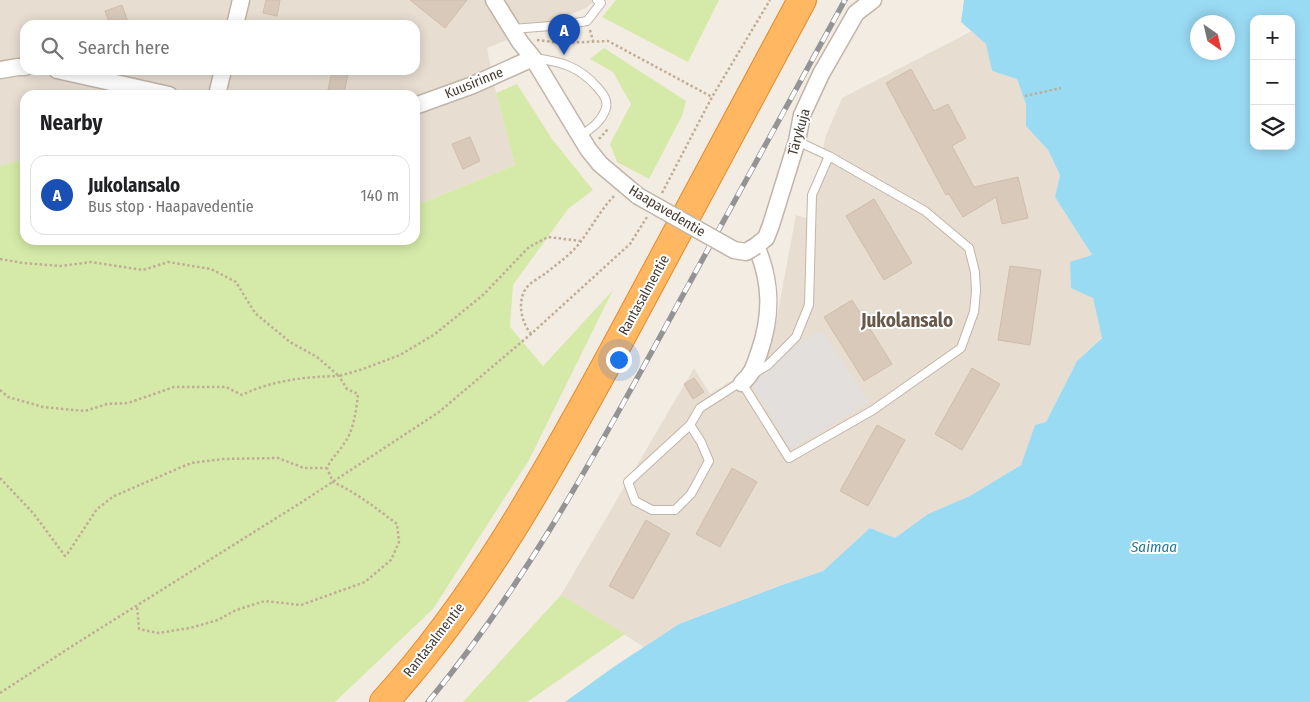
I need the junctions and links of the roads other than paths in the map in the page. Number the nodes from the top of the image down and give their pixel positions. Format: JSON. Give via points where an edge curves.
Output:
{"nodes":[{"id":1,"x":241,"y":0,"type":"edge"},
{"id":2,"x":494,"y":0,"type":"edge"},
{"id":3,"x":597,"y":0,"type":"edge"},
{"id":4,"x":802,"y":0,"type":"edge"},
{"id":5,"x":874,"y":0,"type":"edge"},
{"id":6,"x":236,"y":20,"type":"edge"},
{"id":7,"x":516,"y":36,"type":"junction"},
{"id":8,"x":533,"y":58,"type":"junction"},
{"id":9,"x":20,"y":68,"type":"edge"},
{"id":10,"x":0,"y":70,"type":"edge"},
{"id":11,"x":79,"y":75,"type":"edge"},
{"id":12,"x":222,"y":75,"type":"edge"},
{"id":13,"x":146,"y":90,"type":"edge"},
{"id":14,"x":218,"y":90,"type":"edge"},
{"id":15,"x":420,"y":104,"type":"edge"},
{"id":16,"x":580,"y":136,"type":"junction"},
{"id":17,"x":797,"y":141,"type":"junction"},
{"id":18,"x":829,"y":156,"type":"junction"},
{"id":19,"x":756,"y":246,"type":"junction"},
{"id":20,"x":747,"y":379,"type":"junction"},
{"id":21,"x":690,"y":425,"type":"junction"},
{"id":22,"x":384,"y":702,"type":"edge"}],
"edges":[{"from":1,"to":6,"type":"street"},
{"from":2,"to":7,"type":"street","name":"Haapavedentie"},
{"from":3,"to":7,"type":"lane","via":[[601,2],[587,21]]},
{"from":4,"to":22,"type":"highway","name":"Rantasalmentie","via":[[571,429],[489,566],[448,625]]},
{"from":5,"to":17,"type":"street","name":"Tärykuja","via":[[856,13],[821,74],[802,115]]},
{"from":7,"to":8,"type":"street","name":"Haapavedentie"},
{"from":8,"to":15,"type":"street","name":"Kuusirinne"},
{"from":8,"to":16,"type":"street","name":"Haapavedentie"},
{"from":8,"to":16,"type":"lane","via":[[577,69],[590,78],[604,95],[607,103],[604,112],[596,124]]},
{"from":9,"to":10,"type":"street"},
{"from":11,"to":13,"type":"street"},
{"from":12,"to":14,"type":"street"},
{"from":16,"to":19,"type":"street","name":"Haapavedentie","bridge":true,"via":[[600,164],[638,196],[734,250],[746,252]]},
{"from":17,"to":18,"type":"lane"},
{"from":17,"to":19,"type":"street","name":"Tärykuja","via":[[772,225],[766,238]]},
{"from":18,"to":20,"type":"lane","via":[[812,195],[809,305],[796,336],[768,365]]},
{"from":18,"to":20,"type":"lane","via":[[925,211],[968,248],[976,291],[974,312],[961,348],[872,410],[789,458]]},
{"from":19,"to":20,"type":"street","via":[[764,264],[769,314],[765,337]]},
{"from":20,"to":21,"type":"lane","via":[[700,408]]},
{"from":21,"to":21,"type":"lane","via":[[628,482],[635,501],[652,510],[676,510],[691,494],[708,461]]}]}
